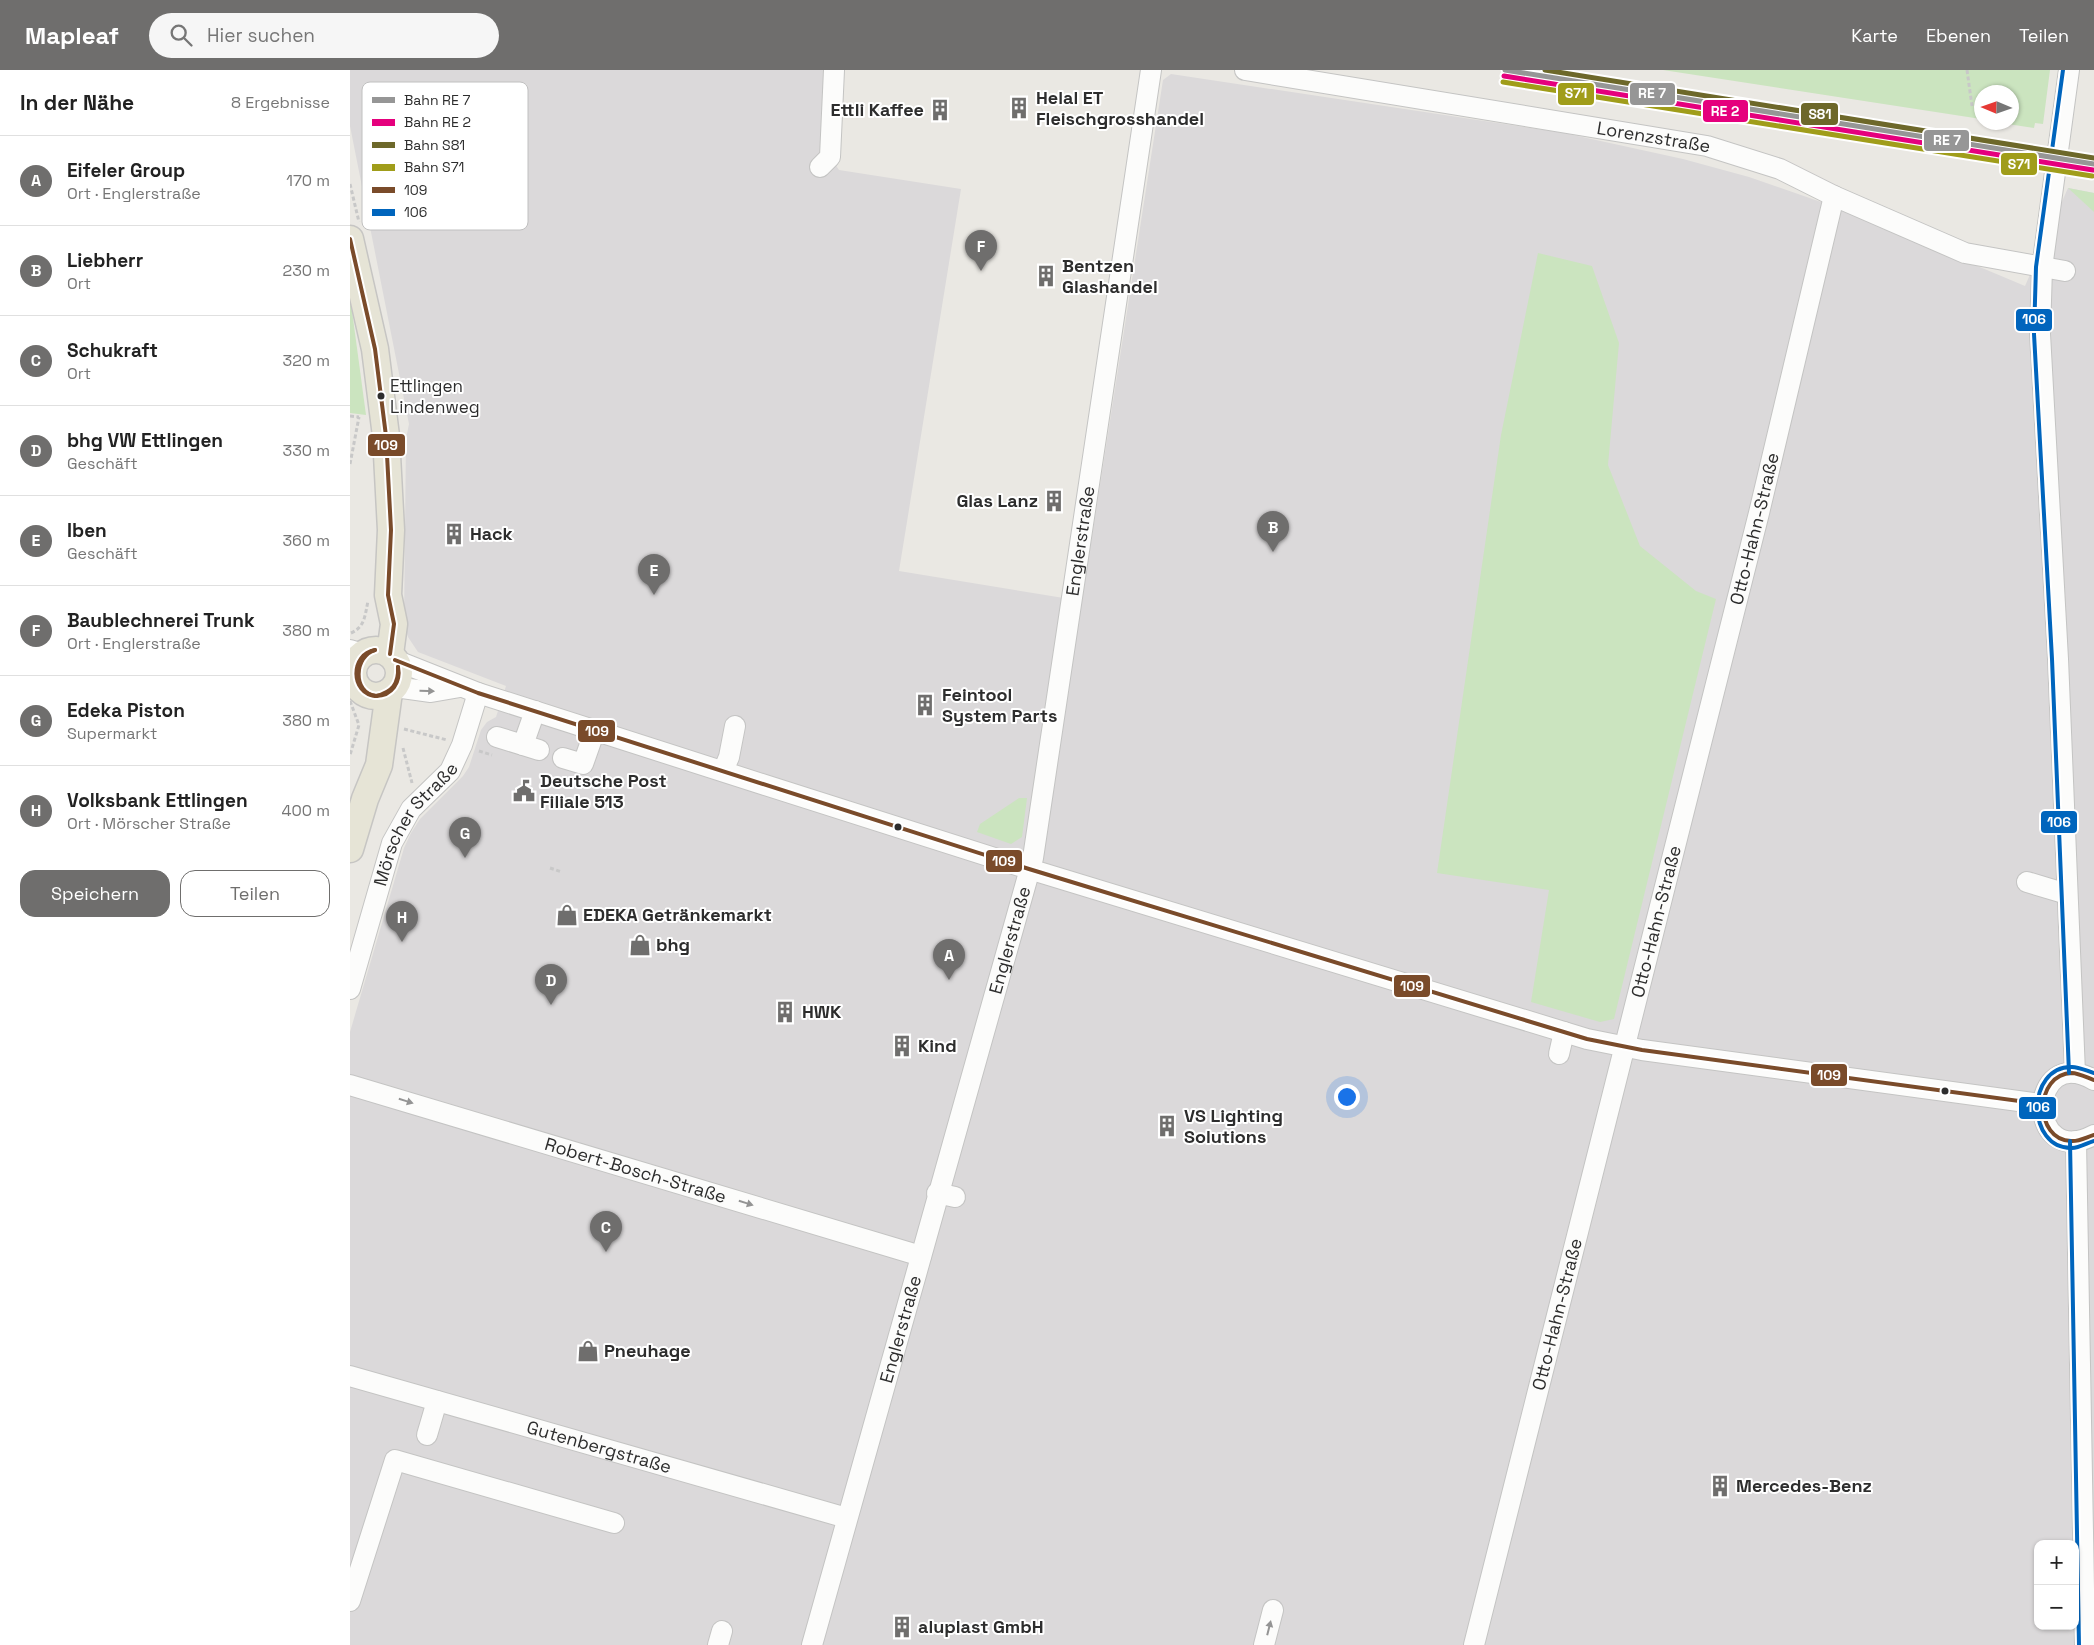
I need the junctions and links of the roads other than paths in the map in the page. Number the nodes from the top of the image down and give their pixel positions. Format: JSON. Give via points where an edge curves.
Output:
{"nodes":[{"id":1,"x":834,"y":70,"type":"edge"},
{"id":2,"x":1151,"y":70,"type":"edge"},
{"id":3,"x":1245,"y":70,"type":"edge"},
{"id":4,"x":2069,"y":70,"type":"edge"},
{"id":5,"x":820,"y":167,"type":"dead end"},
{"id":6,"x":1834,"y":196,"type":"junction"},
{"id":7,"x":350,"y":239,"type":"edge"},
{"id":8,"x":2042,"y":268,"type":"junction"},
{"id":9,"x":2065,"y":271,"type":"dead end"},
{"id":10,"x":367,"y":659,"type":"edge"},
{"id":11,"x":469,"y":690,"type":"junction"},
{"id":12,"x":375,"y":694,"type":"edge"},
{"id":13,"x":535,"y":711,"type":"junction"},
{"id":14,"x":735,"y":726,"type":"dead end"},
{"id":15,"x":595,"y":730,"type":"junction"},
{"id":16,"x":496,"y":737,"type":"dead end"},
{"id":17,"x":562,"y":758,"type":"dead end"},
{"id":18,"x":722,"y":772,"type":"junction"},
{"id":19,"x":350,"y":849,"type":"edge"},
{"id":20,"x":1030,"y":869,"type":"junction"},
{"id":21,"x":2027,"y":882,"type":"dead end"},
{"id":22,"x":2067,"y":894,"type":"junction"},
{"id":23,"x":350,"y":989,"type":"edge"},
{"id":24,"x":1564,"y":1032,"type":"junction"},
{"id":25,"x":1624,"y":1046,"type":"junction"},
{"id":26,"x":1559,"y":1054,"type":"dead end"},
{"id":27,"x":2085,"y":1076,"type":"edge"},
{"id":28,"x":355,"y":1086,"type":"edge"},
{"id":29,"x":2041,"y":1104,"type":"junction"},
{"id":30,"x":2085,"y":1138,"type":"edge"},
{"id":31,"x":921,"y":1256,"type":"junction"},
{"id":32,"x":350,"y":1376,"type":"edge"},
{"id":33,"x":437,"y":1401,"type":"junction"},
{"id":34,"x":422,"y":1450,"type":"junction"},
{"id":35,"x":847,"y":1518,"type":"junction"},
{"id":36,"x":614,"y":1523,"type":"dead end"},
{"id":37,"x":350,"y":1601,"type":"edge"},
{"id":38,"x":1273,"y":1610,"type":"dead end"},
{"id":39,"x":812,"y":1645,"type":"edge"},
{"id":40,"x":1264,"y":1645,"type":"edge"},
{"id":41,"x":1474,"y":1645,"type":"edge"},
{"id":42,"x":2085,"y":1645,"type":"edge"}],
"edges":[{"from":1,"to":5,"type":"street","via":[[830,157]]},
{"from":2,"to":20,"type":"street","name":"Englerstraße"},
{"from":3,"to":6,"type":"street","name":"Lorenzstraße","via":[[1707,146],[1780,169]]},
{"from":4,"to":8,"type":"street"},
{"from":6,"to":8,"type":"street","name":"Lorenzstraße","via":[[1965,253]]},
{"from":6,"to":25,"type":"street","name":"Otto-Hahn-Straße","via":[[1759,513]]},
{"from":7,"to":10,"type":"main road","via":[[375,349],[386,436],[391,530],[388,595],[394,624]]},
{"from":8,"to":9,"type":"street","name":"Lorenzstraße"},
{"from":8,"to":22,"type":"street","via":[[2042,413],[2058,659]]},
{"from":10,"to":11,"type":"street"},
{"from":10,"to":12,"type":"main road","via":[[357,686]]},
{"from":10,"to":12,"type":"main road","via":[[400,674]]},
{"from":12,"to":11,"type":"street","one_way":true},
{"from":11,"to":13,"type":"street"},
{"from":11,"to":23,"type":"street","name":"Mörscher Straße","via":[[462,745],[450,771],[412,809],[392,843]]},
{"from":12,"to":19,"type":"main road","via":[[379,765]]},
{"from":13,"to":15,"type":"street"},
{"from":13,"to":16,"type":"street","via":[[531,748]]},
{"from":14,"to":18,"type":"street","via":[[729,757]]},
{"from":15,"to":17,"type":"street","via":[[583,764]]},
{"from":15,"to":18,"type":"street"},
{"from":18,"to":20,"type":"street"},
{"from":20,"to":24,"type":"street"},
{"from":20,"to":31,"type":"street","name":"Englerstraße","via":[[946,1195]]},
{"from":21,"to":22,"type":"street"},
{"from":22,"to":27,"type":"street"},
{"from":24,"to":25,"type":"street"},
{"from":24,"to":26,"type":"street"},
{"from":25,"to":29,"type":"street"},
{"from":25,"to":41,"type":"street","name":"Otto-Hahn-Straße"},
{"from":27,"to":29,"type":"street","via":[[2056,1079],[2043,1094]]},
{"from":28,"to":31,"type":"street","name":"Robert-Bosch-Straße","one_way":true},
{"from":29,"to":30,"type":"street","via":[[2046,1126],[2054,1134],[2064,1139]]},
{"from":30,"to":42,"type":"street"},
{"from":31,"to":35,"type":"street","name":"Englerstraße"},
{"from":32,"to":33,"type":"street","name":"Gutenbergstraße"},
{"from":33,"to":34,"type":"street"},
{"from":33,"to":35,"type":"street","name":"Gutenbergstraße"},
{"from":34,"to":36,"type":"street"},
{"from":34,"to":37,"type":"street","via":[[395,1460]]},
{"from":35,"to":39,"type":"street","name":"Englerstraße"},
{"from":40,"to":38,"type":"street","one_way":true}]}
